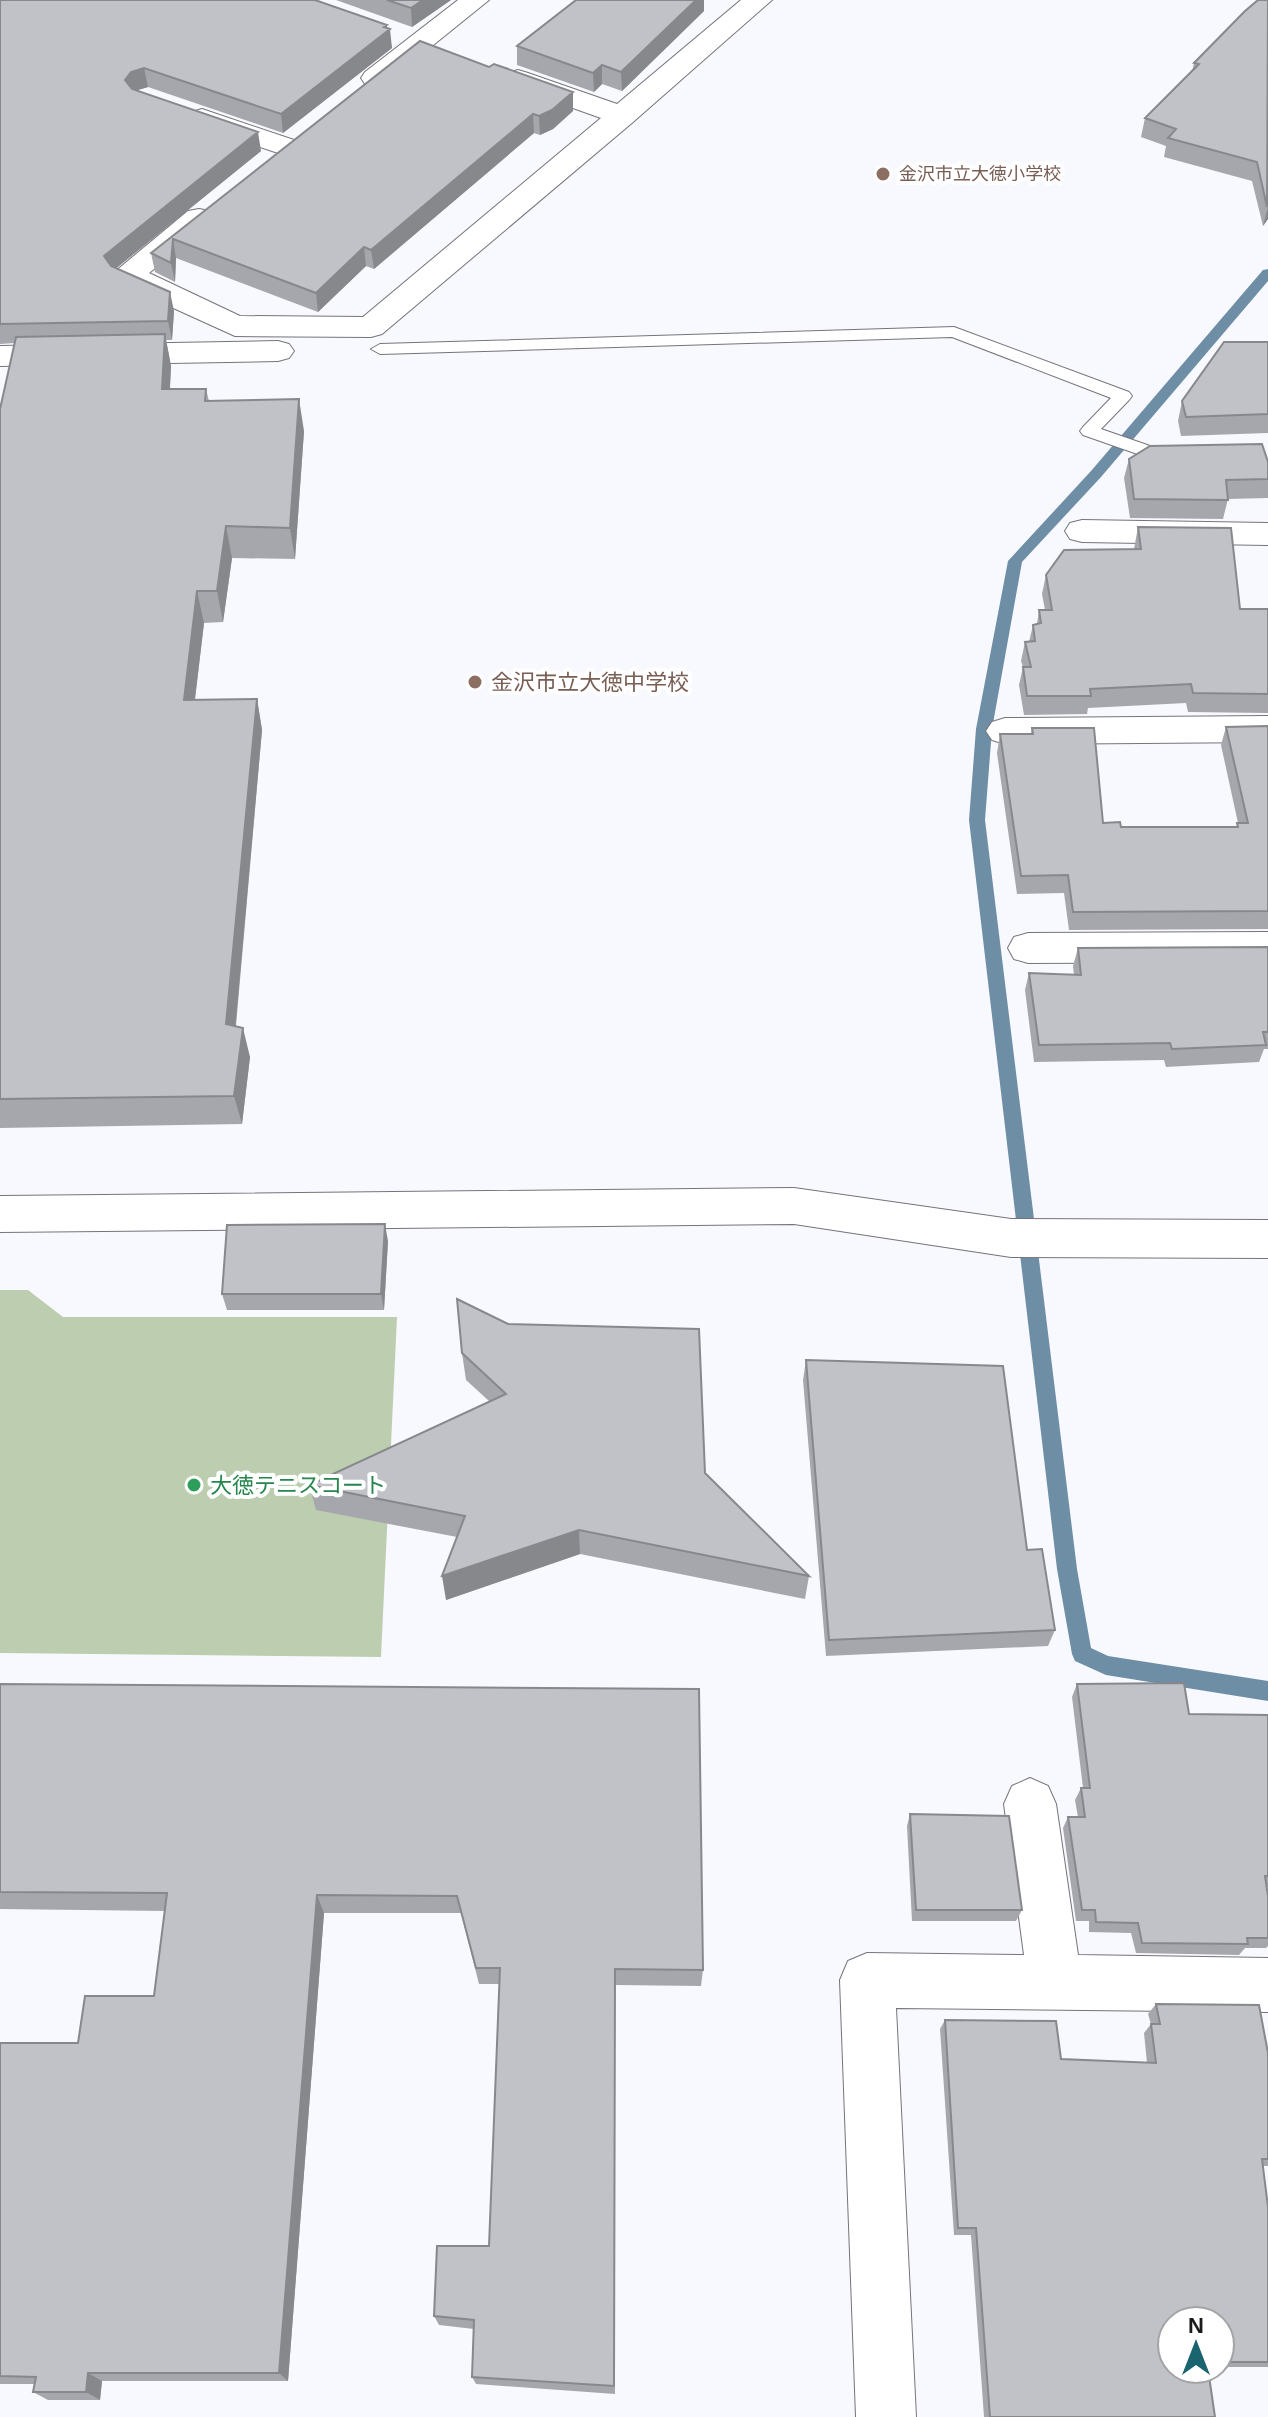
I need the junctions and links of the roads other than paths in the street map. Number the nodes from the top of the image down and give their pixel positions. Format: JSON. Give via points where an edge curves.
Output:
{"nodes":[{"id":1,"x":475,"y":0,"type":"edge"},
{"id":2,"x":758,"y":0,"type":"edge"},
{"id":3,"x":389,"y":32,"type":"edge"},
{"id":4,"x":418,"y":43,"type":"junction"},
{"id":5,"x":447,"y":54,"type":"edge"},
{"id":6,"x":491,"y":69,"type":"edge"},
{"id":7,"x":347,"y":100,"type":"edge"},
{"id":8,"x":175,"y":109,"type":"edge"},
{"id":9,"x":623,"y":116,"type":"junction"},
{"id":10,"x":263,"y":167,"type":"edge"},
{"id":11,"x":226,"y":196,"type":"edge"},
{"id":12,"x":380,"y":349,"type":"joint"},
{"id":13,"x":0,"y":356,"type":"edge"},
{"id":14,"x":1161,"y":451,"type":"edge"},
{"id":15,"x":1082,"y":531,"type":"dead end"},
{"id":16,"x":1268,"y":534,"type":"edge"},
{"id":17,"x":1268,"y":729,"type":"edge"},
{"id":18,"x":1005,"y":731,"type":"edge"},
{"id":19,"x":1268,"y":947,"type":"edge"},
{"id":20,"x":1028,"y":948,"type":"dead end"},
{"id":21,"x":0,"y":1214,"type":"edge"},
{"id":22,"x":1268,"y":1239,"type":"edge"},
{"id":23,"x":1030,"y":1804,"type":"dead end"},
{"id":24,"x":1055,"y":1983,"type":"junction"},
{"id":25,"x":1268,"y":1985,"type":"edge"},
{"id":26,"x":886,"y":2417,"type":"edge"}],
"edges":[{"from":1,"to":4,"type":"street"},
{"from":2,"to":9,"type":"street"},
{"from":3,"to":4,"type":"street"},
{"from":4,"to":5,"type":"street"},
{"from":4,"to":7,"type":"street"},
{"from":6,"to":9,"type":"street"},
{"from":8,"to":10,"type":"street","via":[[299,138]]},
{"from":9,"to":11,"type":"street","via":[[371,327],[235,326],[127,275]]},
{"from":12,"to":13,"type":"street"},
{"from":12,"to":14,"type":"lane","via":[[954,332],[1123,396],[1089,431]]},
{"from":15,"to":16,"type":"street"},
{"from":17,"to":18,"type":"street"},
{"from":19,"to":20,"type":"street"},
{"from":21,"to":22,"type":"street","via":[[794,1206],[1028,1238]]},
{"from":23,"to":24,"type":"street"},
{"from":24,"to":25,"type":"street"},
{"from":24,"to":26,"type":"street","via":[[867,1980]]}]}
